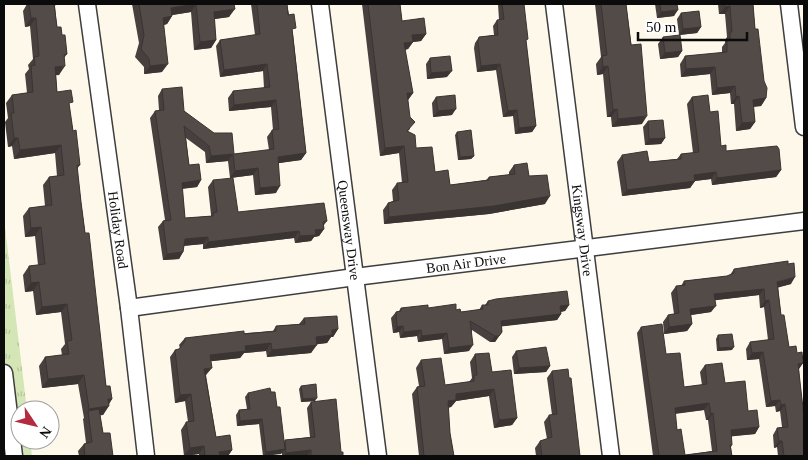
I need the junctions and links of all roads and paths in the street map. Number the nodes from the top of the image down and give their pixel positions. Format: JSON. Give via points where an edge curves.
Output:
{"nodes":[{"id":1,"x":87,"y":4,"type":"edge"},
{"id":2,"x":320,"y":4,"type":"edge"},
{"id":3,"x":554,"y":4,"type":"edge"},
{"id":4,"x":789,"y":4,"type":"edge"},
{"id":5,"x":804,"y":127,"type":"edge"},
{"id":6,"x":804,"y":221,"type":"edge"},
{"id":7,"x":584,"y":250,"type":"junction"},
{"id":8,"x":355,"y":277,"type":"junction"},
{"id":9,"x":129,"y":308,"type":"junction"},
{"id":10,"x":4,"y":374,"type":"edge"},
{"id":11,"x":14,"y":456,"type":"edge"},
{"id":12,"x":146,"y":456,"type":"edge"},
{"id":13,"x":378,"y":456,"type":"edge"},
{"id":14,"x":611,"y":456,"type":"edge"}],
"edges":[{"from":1,"to":9,"type":"street","name":"Holiday Road"},
{"from":2,"to":8,"type":"street","name":"Queensway Drive"},
{"from":3,"to":7,"type":"street","name":"Kingsway Drive"},
{"from":4,"to":5,"type":"street"},
{"from":6,"to":7,"type":"street","name":"Bon Air Drive"},
{"from":7,"to":8,"type":"street","name":"Bon Air Drive"},
{"from":7,"to":14,"type":"street","name":"Kingsway Drive"},
{"from":8,"to":9,"type":"street","name":"Bon Air Drive"},
{"from":8,"to":13,"type":"street","name":"Queensway Drive"},
{"from":9,"to":12,"type":"street","name":"Holiday Road"},
{"from":10,"to":11,"type":"street"}]}
